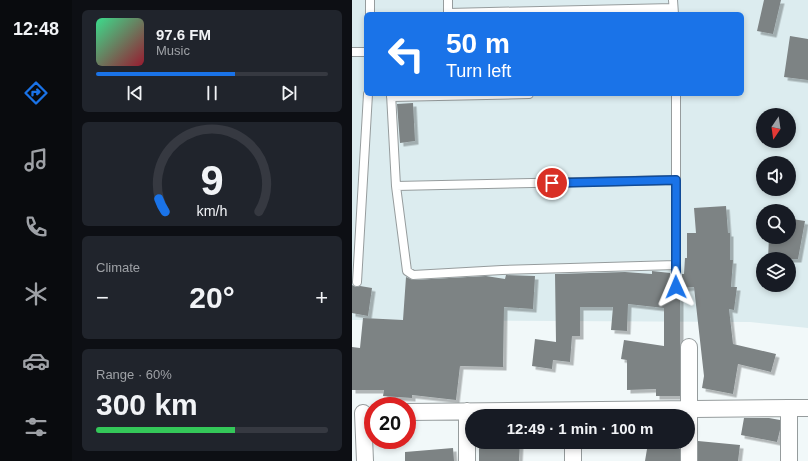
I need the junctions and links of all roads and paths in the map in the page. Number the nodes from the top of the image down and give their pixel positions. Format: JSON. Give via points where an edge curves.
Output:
{"nodes":[{"id":1,"x":370,"y":0,"type":"edge"},
{"id":2,"x":448,"y":0,"type":"edge"},
{"id":3,"x":673,"y":7,"type":"edge"},
{"id":4,"x":370,"y":12,"type":"edge"},
{"id":5,"x":448,"y":12,"type":"edge"},
{"id":6,"x":486,"y":12,"type":"edge"},
{"id":7,"x":352,"y":52,"type":"edge"},
{"id":8,"x":364,"y":52,"type":"edge"},
{"id":9,"x":368,"y":96,"type":"edge"},
{"id":10,"x":391,"y":96,"type":"edge"},
{"id":11,"x":676,"y":96,"type":"edge"},
{"id":12,"x":676,"y":180,"type":"junction"},
{"id":13,"x":396,"y":186,"type":"junction"},
{"id":14,"x":676,"y":266,"type":"junction"},
{"id":15,"x":357,"y":282,"type":"dead end"},
{"id":16,"x":676,"y":287,"type":"dead end"},
{"id":17,"x":689,"y":347,"type":"dead end"},
{"id":18,"x":789,"y":408,"type":"junction"},
{"id":19,"x":808,"y":408,"type":"edge"},
{"id":20,"x":689,"y":409,"type":"joint"},
{"id":21,"x":465,"y":411,"type":"edge"},
{"id":22,"x":416,"y":412,"type":"edge"},
{"id":23,"x":363,"y":413,"type":"edge"},
{"id":24,"x":467,"y":449,"type":"edge"},
{"id":25,"x":572,"y":449,"type":"edge"},
{"id":26,"x":689,"y":449,"type":"edge"},
{"id":27,"x":365,"y":461,"type":"edge"},
{"id":28,"x":467,"y":461,"type":"edge"},
{"id":29,"x":573,"y":461,"type":"edge"},
{"id":30,"x":689,"y":461,"type":"edge"},
{"id":31,"x":789,"y":461,"type":"edge"}],
"edges":[{"from":1,"to":4,"type":"lane"},
{"from":2,"to":5,"type":"lane"},
{"from":3,"to":6,"type":"lane"},
{"from":7,"to":8,"type":"lane"},
{"from":9,"to":15,"type":"lane"},
{"from":10,"to":13,"type":"lane"},
{"from":11,"to":12,"type":"lane"},
{"from":12,"to":13,"type":"lane"},
{"from":12,"to":14,"type":"lane"},
{"from":13,"to":14,"type":"lane","via":[[407,271],[413,275]]},
{"from":14,"to":16,"type":"lane"},
{"from":17,"to":20,"type":"street"},
{"from":18,"to":19,"type":"street"},
{"from":18,"to":20,"type":"street"},
{"from":18,"to":31,"type":"street"},
{"from":21,"to":22,"type":"street"},
{"from":23,"to":27,"type":"street"},
{"from":24,"to":28,"type":"street"},
{"from":25,"to":29,"type":"street"},
{"from":26,"to":30,"type":"street"}]}
